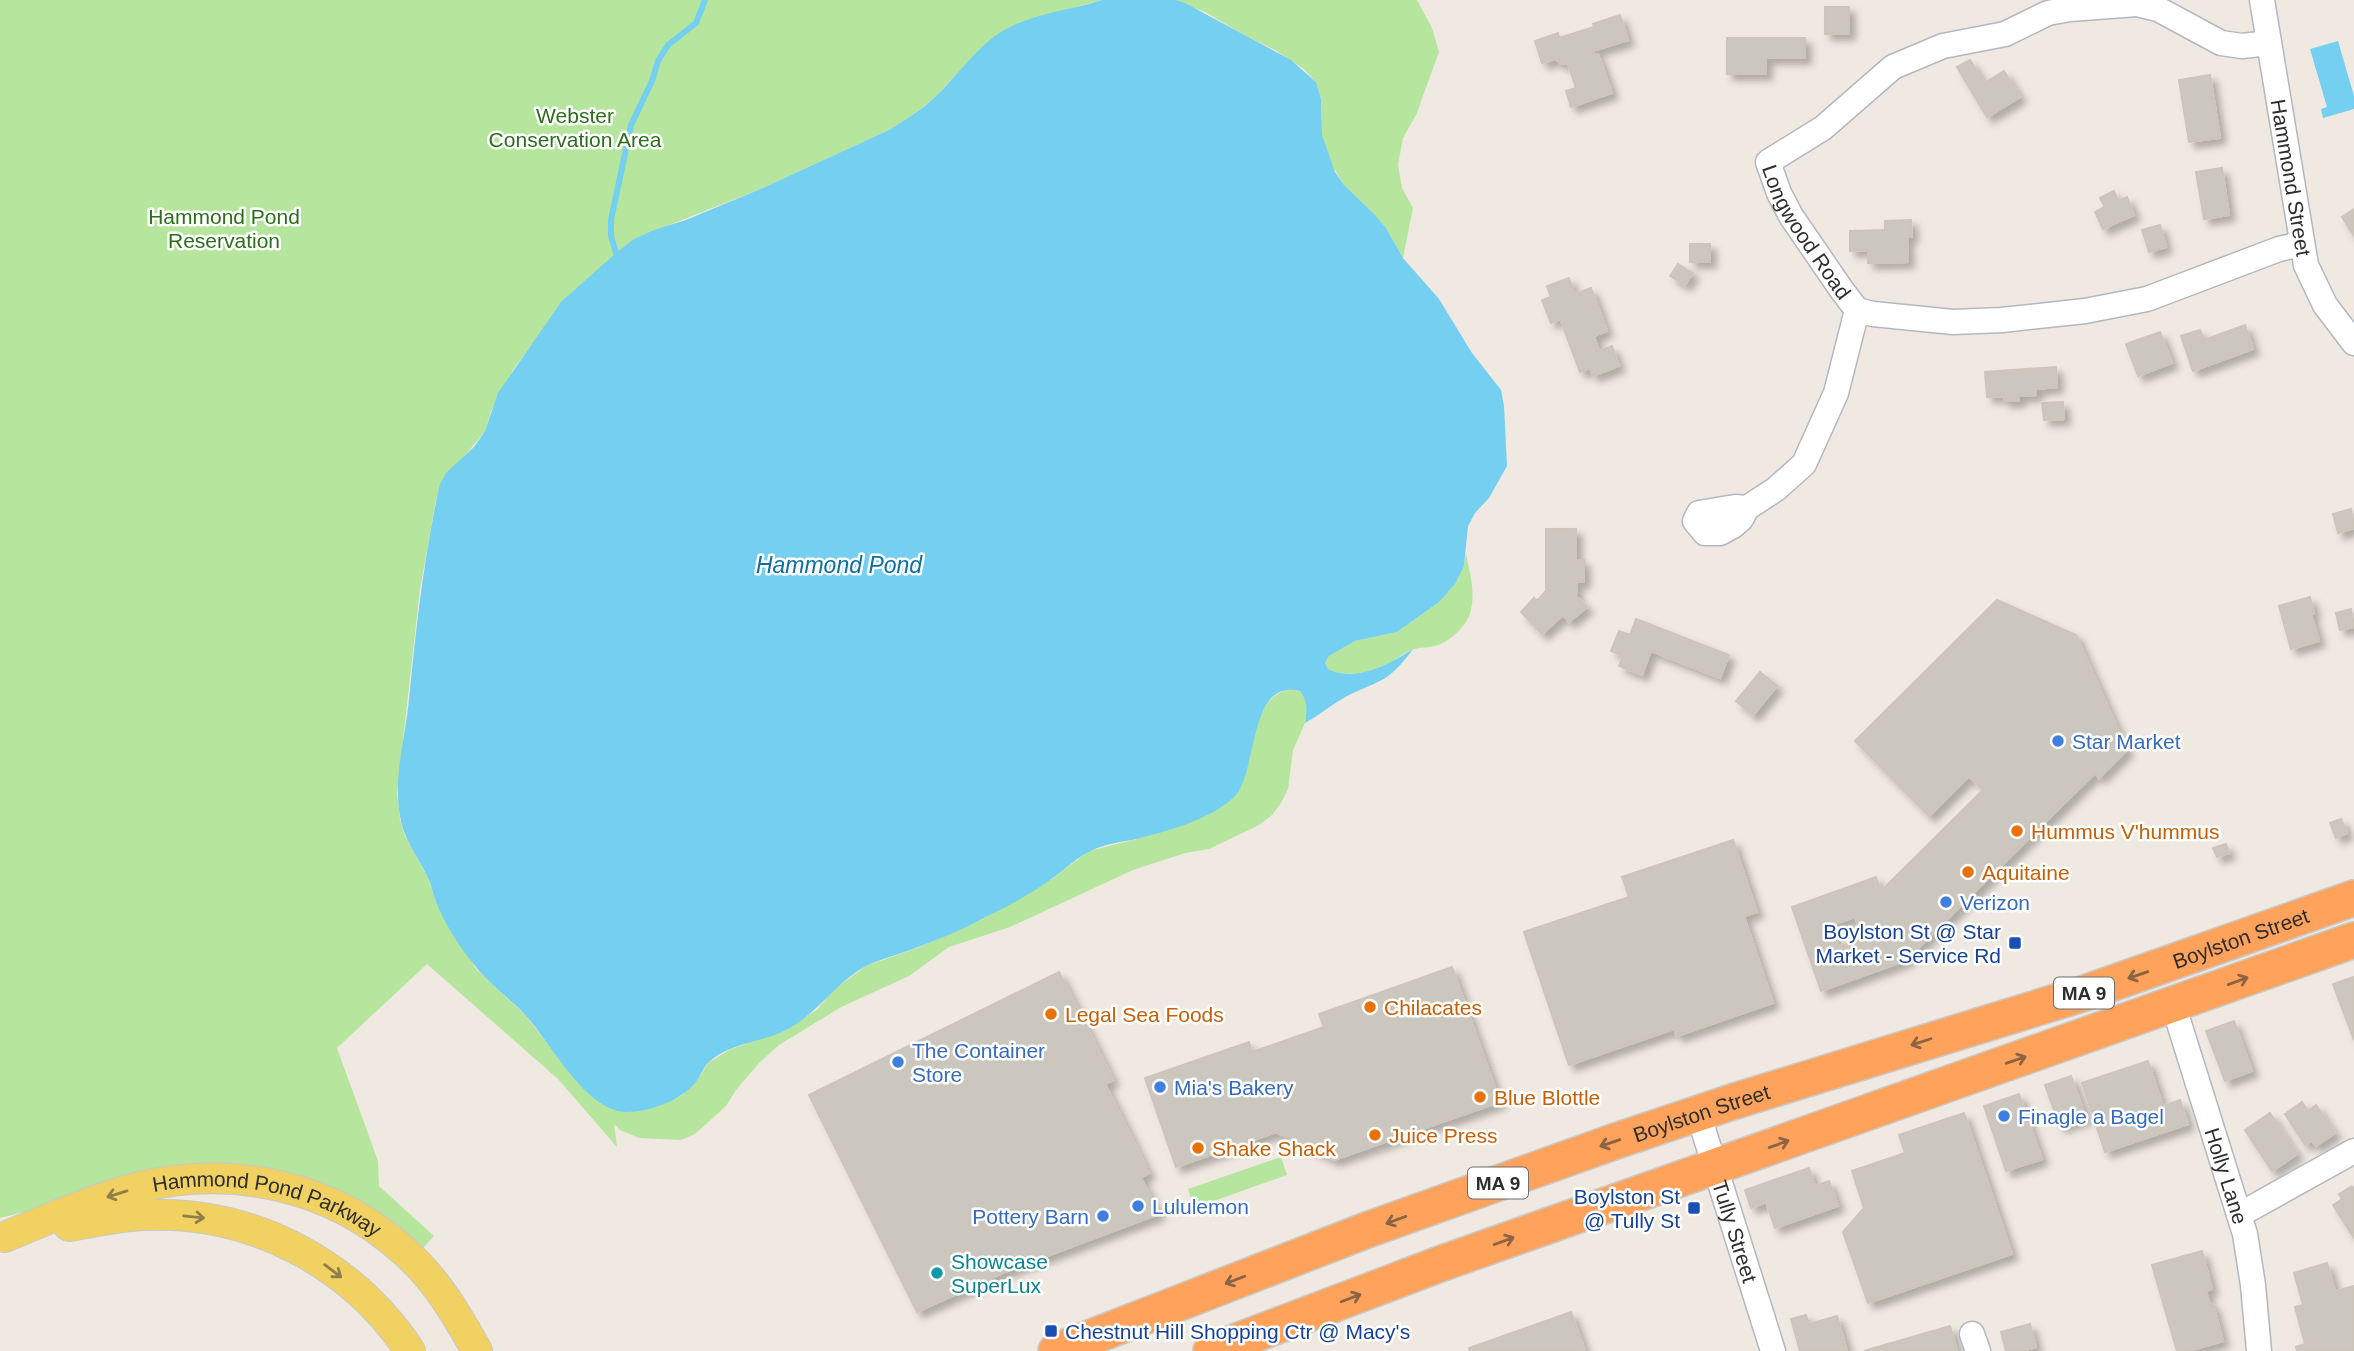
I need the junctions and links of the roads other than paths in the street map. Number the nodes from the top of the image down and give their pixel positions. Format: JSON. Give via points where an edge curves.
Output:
{"nodes":[{"id":1,"x":2264,"y":1,"type":"edge"},
{"id":2,"x":2269,"y":43,"type":"junction"},
{"id":3,"x":2301,"y":244,"type":"junction"},
{"id":4,"x":1857,"y":310,"type":"junction"},
{"id":5,"x":2354,"y":343,"type":"edge"},
{"id":6,"x":1747,"y":508,"type":"dead end"},
{"id":7,"x":2354,"y":898,"type":"edge"},
{"id":8,"x":2354,"y":940,"type":"edge"},
{"id":9,"x":2173,"y":1004,"type":"junction"},
{"id":10,"x":1698,"y":1113,"type":"junction"},
{"id":11,"x":2354,"y":1151,"type":"edge"},
{"id":12,"x":1714,"y":1166,"type":"junction"},
{"id":13,"x":2239,"y":1215,"type":"junction"},
{"id":14,"x":3,"y":1237,"type":"edge"},
{"id":15,"x":410,"y":1351,"type":"edge"},
{"id":16,"x":477,"y":1351,"type":"edge"},
{"id":17,"x":1056,"y":1351,"type":"edge"},
{"id":18,"x":1211,"y":1351,"type":"edge"},
{"id":19,"x":1773,"y":1351,"type":"edge"},
{"id":20,"x":2259,"y":1351,"type":"edge"}],
"edges":[{"from":1,"to":2,"type":"street","name":"Hammond Street"},
{"from":2,"to":3,"type":"street","name":"Hammond Street"},
{"from":2,"to":4,"type":"street","name":"Longwood Road","via":[[2221,43],[2158,9],[2116,4],[2048,13],[2006,34],[1943,46],[1893,68],[1823,128],[1769,162],[1791,216]]},
{"from":3,"to":4,"type":"street","name":"Longwood Road","via":[[2147,299],[2085,311],[1953,322]]},
{"from":3,"to":5,"type":"street","name":"Hammond Street","via":[[2314,285]]},
{"from":4,"to":6,"type":"street","via":[[1836,393],[1804,464]]},
{"from":7,"to":10,"type":"highway","name":"Boylston Street","number":"MA 9","one_way":true,"via":[[2070,998]]},
{"from":9,"to":8,"type":"highway","name":"Boylston Street","number":"MA 9","one_way":true},
{"from":12,"to":9,"type":"highway","name":"Boylston Street","number":"MA 9","one_way":true},
{"from":9,"to":13,"type":"street","name":"Holly Lane"},
{"from":10,"to":12,"type":"street","name":"Tully Street"},
{"from":10,"to":17,"type":"highway","name":"Boylston Street","number":"MA 9","one_way":true,"via":[[1367,1230]]},
{"from":11,"to":13,"type":"street"},
{"from":18,"to":12,"type":"highway","name":"Boylston Street","number":"MA 9","one_way":true},
{"from":12,"to":19,"type":"street","name":"Tully Street"},
{"from":13,"to":20,"type":"street","name":"Holly Lane","via":[[2249,1253]]},
{"from":14,"to":15,"type":"main road","name":"Hammond Pond Parkway","one_way":true,"via":[[144,1215],[212,1219],[247,1228],[295,1247],[332,1269],[380,1313]]},
{"from":16,"to":14,"type":"main road","name":"Hammond Pond Parkway","one_way":true,"via":[[447,1301],[406,1252],[348,1211],[281,1186],[222,1178],[157,1184],[93,1202]]}]}
